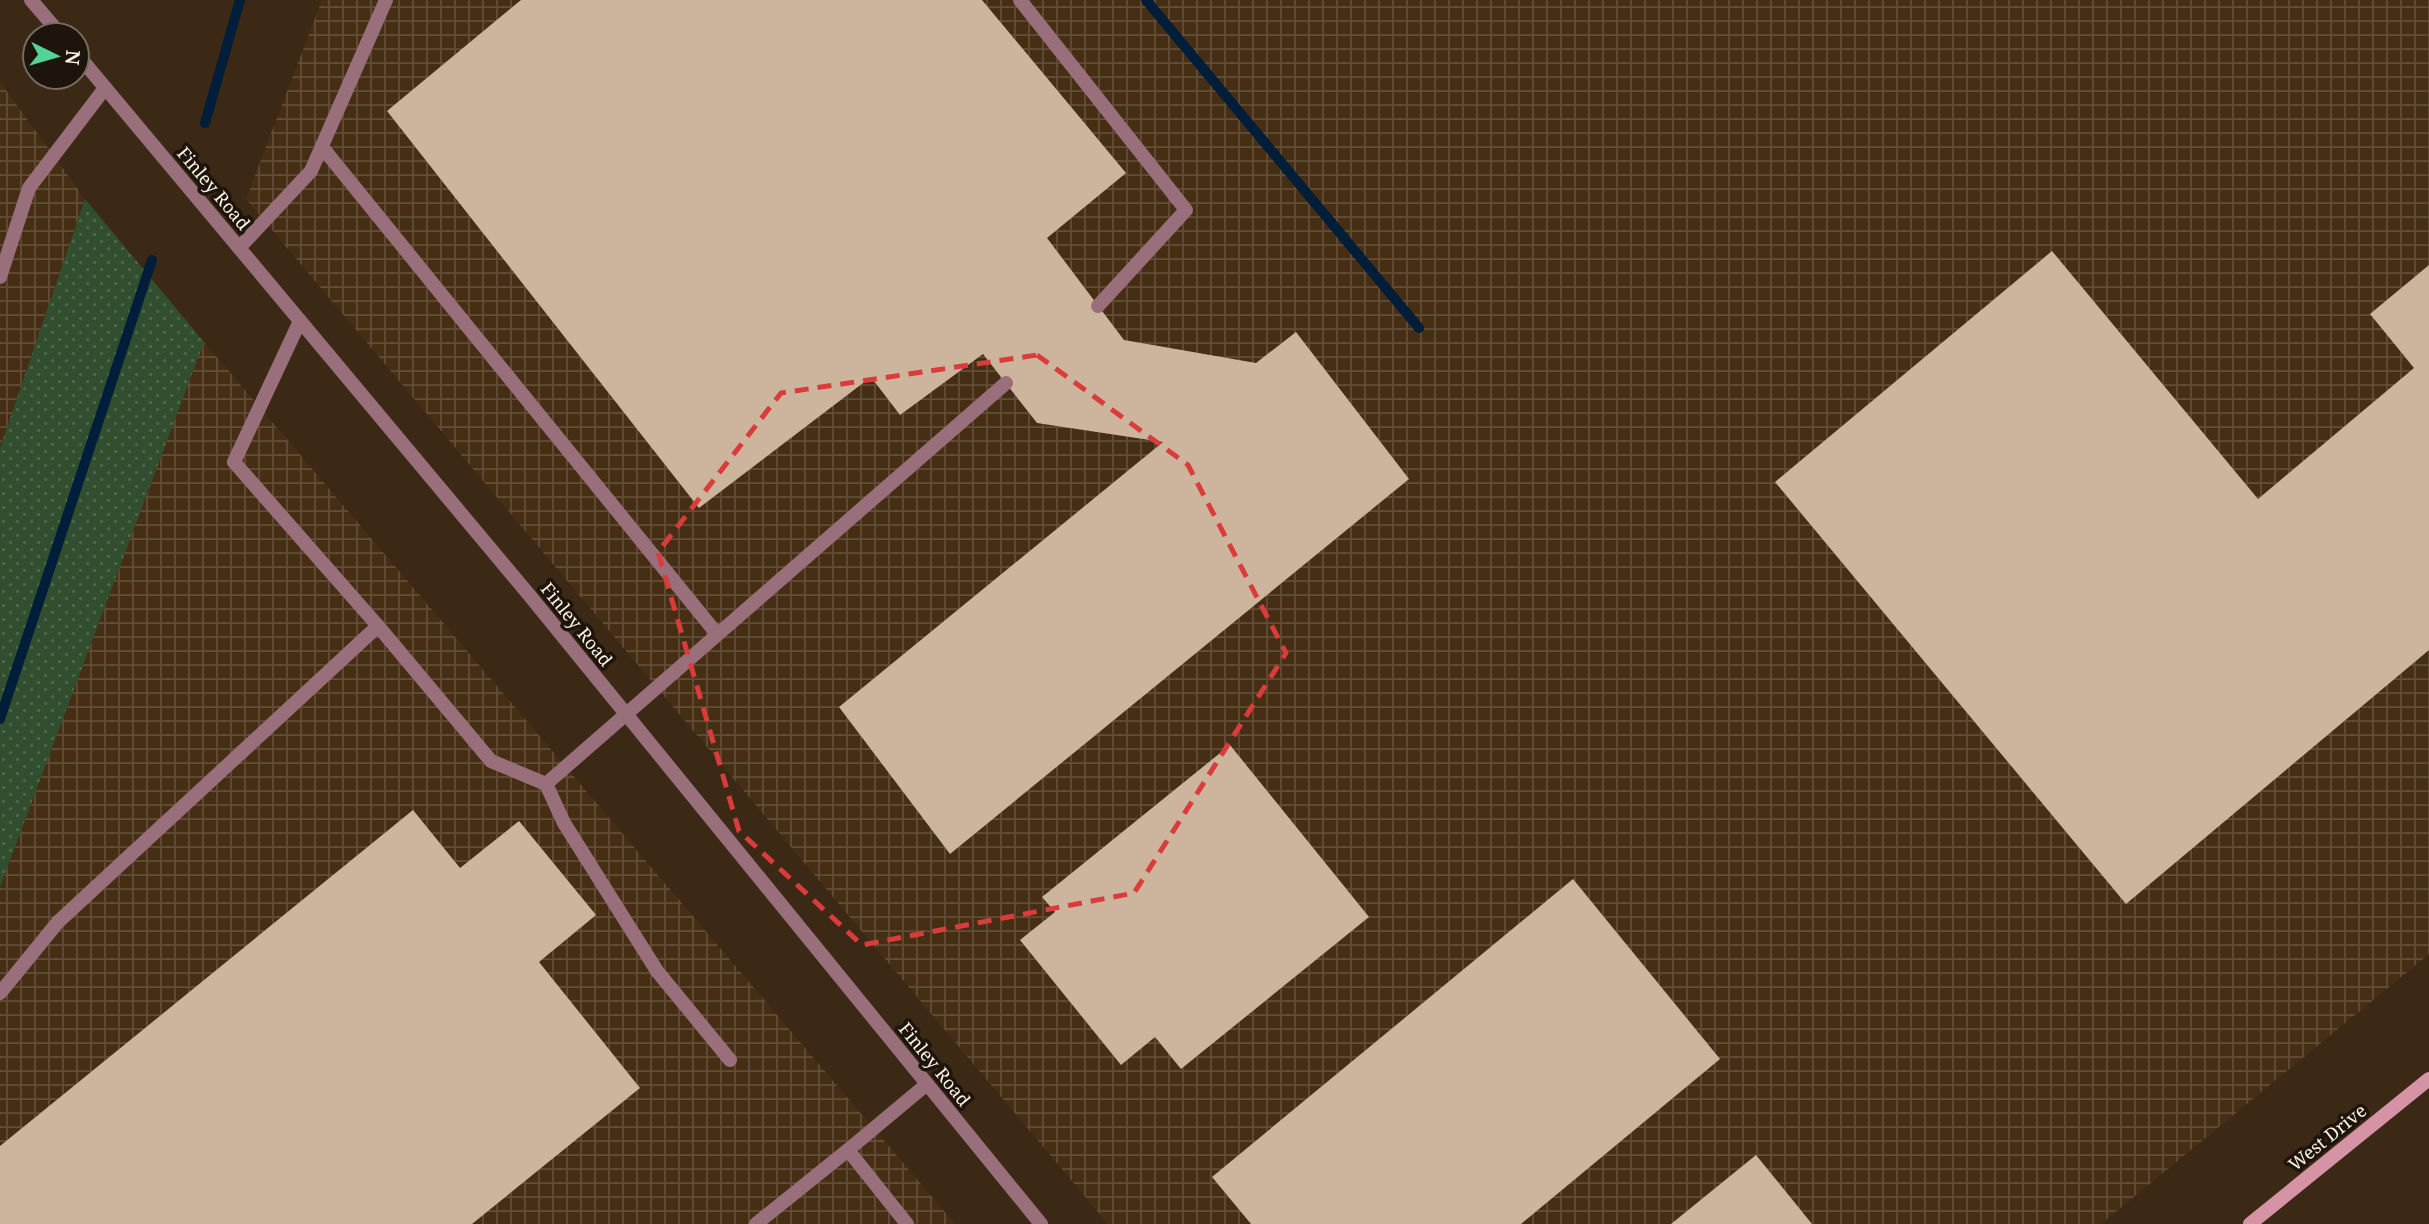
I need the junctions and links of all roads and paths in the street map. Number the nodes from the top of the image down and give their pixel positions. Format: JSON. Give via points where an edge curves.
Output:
{"nodes":[{"id":1,"x":31,"y":0,"type":"edge"},
{"id":2,"x":386,"y":0,"type":"edge"},
{"id":3,"x":1020,"y":0,"type":"edge"},
{"id":4,"x":49,"y":21,"type":"edge"},
{"id":5,"x":91,"y":71,"type":"edge"},
{"id":6,"x":105,"y":88,"type":"junction"},
{"id":7,"x":322,"y":146,"type":"junction"},
{"id":8,"x":239,"y":248,"type":"junction"},
{"id":9,"x":1,"y":271,"type":"edge"},
{"id":10,"x":1098,"y":306,"type":"dead end"},
{"id":11,"x":300,"y":321,"type":"junction"},
{"id":12,"x":1006,"y":383,"type":"dead end"},
{"id":13,"x":378,"y":626,"type":"junction"},
{"id":14,"x":717,"y":634,"type":"junction"},
{"id":15,"x":626,"y":714,"type":"junction"},
{"id":16,"x":546,"y":784,"type":"junction"},
{"id":17,"x":0,"y":993,"type":"edge"},
{"id":18,"x":730,"y":1060,"type":"dead end"},
{"id":19,"x":2429,"y":1079,"type":"edge"},
{"id":20,"x":927,"y":1084,"type":"junction"},
{"id":21,"x":848,"y":1150,"type":"junction"},
{"id":22,"x":756,"y":1224,"type":"edge"},
{"id":23,"x":907,"y":1224,"type":"edge"},
{"id":24,"x":1041,"y":1224,"type":"edge"},
{"id":25,"x":2250,"y":1224,"type":"edge"}],
"edges":[{"from":1,"to":4,"type":"street"},
{"from":2,"to":7,"type":"street"},
{"from":3,"to":10,"type":"street","via":[[1186,210]]},
{"from":5,"to":6,"type":"street","name":"Finley Road"},
{"from":6,"to":8,"type":"street","name":"Finley Road"},
{"from":6,"to":9,"type":"street","via":[[29,188]]},
{"from":7,"to":8,"type":"street","via":[[311,171]]},
{"from":7,"to":14,"type":"street"},
{"from":8,"to":11,"type":"street","name":"Finley Road"},
{"from":11,"to":13,"type":"street","via":[[233,462]]},
{"from":11,"to":15,"type":"street","name":"Finley Road"},
{"from":12,"to":14,"type":"street"},
{"from":13,"to":16,"type":"street","via":[[491,761]]},
{"from":13,"to":17,"type":"street","via":[[58,922]]},
{"from":14,"to":15,"type":"street"},
{"from":15,"to":16,"type":"street"},
{"from":15,"to":20,"type":"street","name":"Finley Road"},
{"from":16,"to":18,"type":"street","via":[[564,823],[657,971]]},
{"from":19,"to":25,"type":"street","name":"West Drive"},
{"from":20,"to":21,"type":"street"},
{"from":20,"to":24,"type":"street","name":"Finley Road"},
{"from":21,"to":22,"type":"street"},
{"from":21,"to":23,"type":"street"}]}
